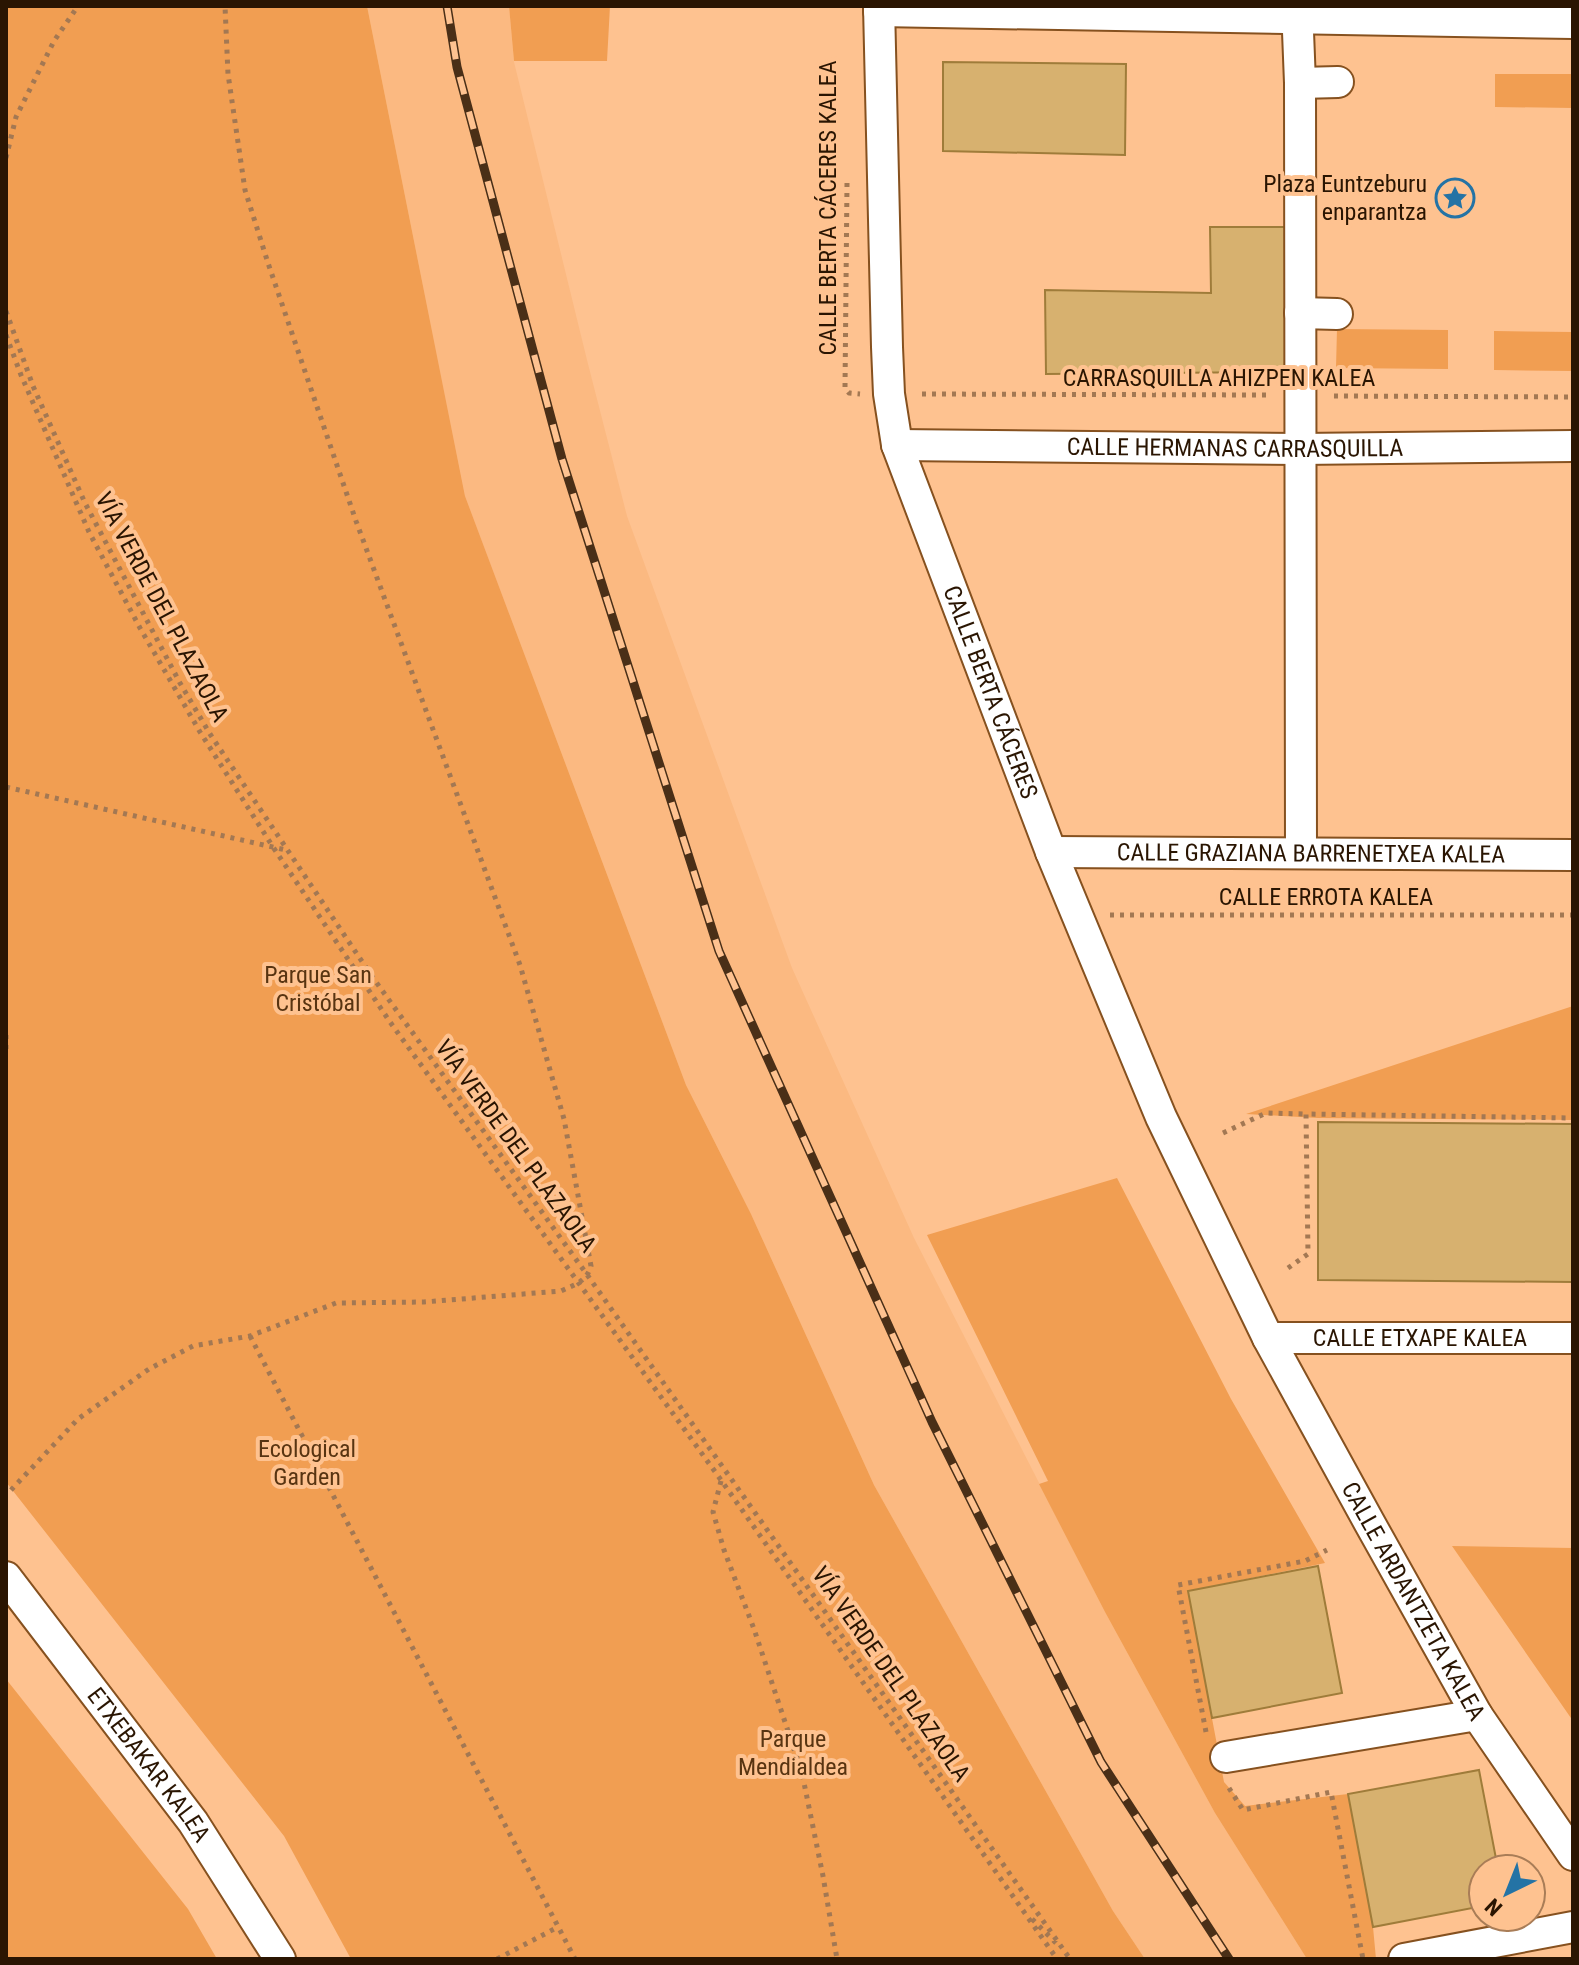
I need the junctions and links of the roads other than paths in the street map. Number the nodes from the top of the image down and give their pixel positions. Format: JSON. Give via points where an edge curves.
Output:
{"nodes":[{"id":1,"x":879,"y":9,"type":"edge"},
{"id":2,"x":1297,"y":12,"type":"edge"},
{"id":3,"x":1573,"y":23,"type":"edge"},
{"id":4,"x":1338,"y":82,"type":"dead end"},
{"id":5,"x":1300,"y":83,"type":"junction"},
{"id":6,"x":1300,"y":313,"type":"junction"},
{"id":7,"x":1337,"y":314,"type":"dead end"},
{"id":8,"x":897,"y":445,"type":"junction"},
{"id":9,"x":1573,"y":446,"type":"edge"},
{"id":10,"x":1300,"y":449,"type":"junction"},
{"id":11,"x":1051,"y":852,"type":"junction"},
{"id":12,"x":1301,"y":853,"type":"junction"},
{"id":13,"x":1573,"y":855,"type":"edge"},
{"id":14,"x":1268,"y":1338,"type":"junction"},
{"id":15,"x":1573,"y":1338,"type":"edge"},
{"id":16,"x":6,"y":1577,"type":"edge"},
{"id":17,"x":1477,"y":1715,"type":"junction"},
{"id":18,"x":1226,"y":1757,"type":"dead end"},
{"id":19,"x":1573,"y":1855,"type":"edge"},
{"id":20,"x":1573,"y":1927,"type":"edge"},
{"id":21,"x":280,"y":1959,"type":"edge"},
{"id":22,"x":1404,"y":1959,"type":"edge"}],
"edges":[{"from":1,"to":2,"type":"street"},
{"from":1,"to":8,"type":"street","name":"CALLE BERTA CÁCERES","via":[[877,394]]},
{"from":2,"to":3,"type":"street"},
{"from":2,"to":5,"type":"street"},
{"from":4,"to":5,"type":"street"},
{"from":5,"to":6,"type":"street"},
{"from":6,"to":7,"type":"street"},
{"from":6,"to":10,"type":"street"},
{"from":8,"to":10,"type":"street","name":"CALLE HERMANAS CARRASQUILLA"},
{"from":8,"to":11,"type":"street","name":"CALLE BERTA CÁCERES"},
{"from":9,"to":10,"type":"street","name":"CALLE HERMANAS CARRASQUILLA"},
{"from":10,"to":12,"type":"street"},
{"from":11,"to":12,"type":"street","name":"CALLE GRAZIANA BARRENETXEA KALEA"},
{"from":11,"to":14,"type":"street","name":"CALLE BERTA CÁCERES","via":[[1161,1117]]},
{"from":12,"to":13,"type":"street","name":"CALLE GRAZIANA BARRENETXEA KALEA"},
{"from":14,"to":15,"type":"street","name":"CALLE ETXAPE KALEA"},
{"from":14,"to":17,"type":"street","name":"CALLE ARDANTZETA KALEA"},
{"from":16,"to":21,"type":"street","name":"ETXEBAKAR KALEA","via":[[193,1822]]},
{"from":17,"to":18,"type":"street"},
{"from":17,"to":19,"type":"street","name":"CALLE ARDANTZETA KALEA"},
{"from":20,"to":22,"type":"street"}]}
